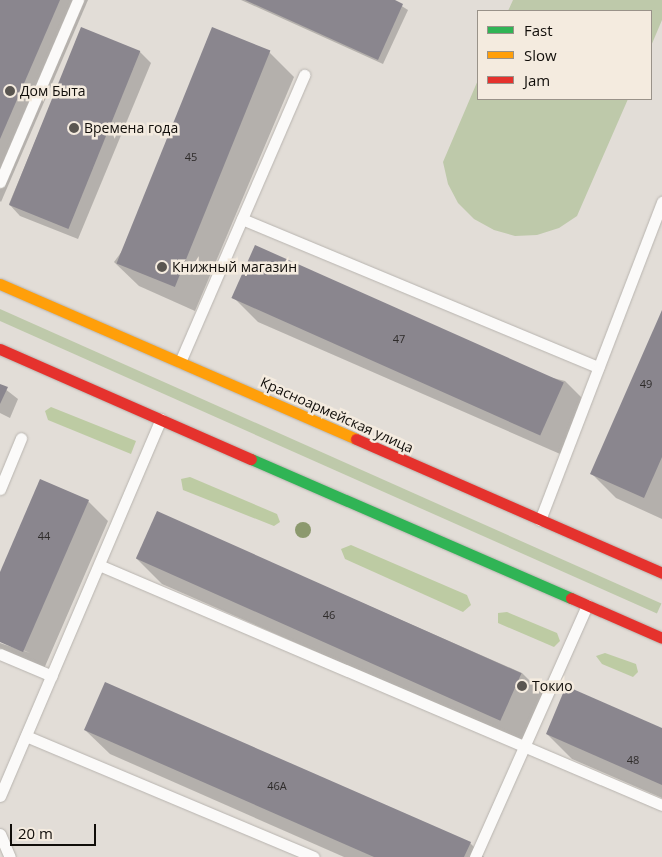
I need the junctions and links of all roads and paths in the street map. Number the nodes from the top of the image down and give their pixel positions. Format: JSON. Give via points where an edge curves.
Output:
{"nodes":[{"id":1,"x":78,"y":0,"type":"edge"},
{"id":2,"x":304,"y":75,"type":"dead end"},
{"id":3,"x":0,"y":182,"type":"edge"},
{"id":4,"x":662,"y":202,"type":"edge"},
{"id":5,"x":242,"y":219,"type":"junction"},
{"id":6,"x":0,"y":284,"type":"edge"},
{"id":7,"x":0,"y":349,"type":"edge"},
{"id":8,"x":180,"y":362,"type":"junction"},
{"id":9,"x":598,"y":368,"type":"junction"},
{"id":10,"x":161,"y":419,"type":"junction"},
{"id":11,"x":22,"y":438,"type":"dead end"},
{"id":12,"x":0,"y":489,"type":"edge"},
{"id":13,"x":540,"y":520,"type":"junction"},
{"id":14,"x":99,"y":565,"type":"junction"},
{"id":15,"x":662,"y":573,"type":"edge"},
{"id":16,"x":587,"y":605,"type":"junction"},
{"id":17,"x":662,"y":638,"type":"edge"},
{"id":18,"x":0,"y":654,"type":"edge"},
{"id":19,"x":52,"y":676,"type":"junction"},
{"id":20,"x":26,"y":736,"type":"junction"},
{"id":21,"x":524,"y":746,"type":"junction"},
{"id":22,"x":0,"y":796,"type":"edge"},
{"id":23,"x":662,"y":805,"type":"edge"},
{"id":24,"x":0,"y":834,"type":"edge"},
{"id":25,"x":10,"y":857,"type":"edge"},
{"id":26,"x":312,"y":857,"type":"edge"},
{"id":27,"x":475,"y":857,"type":"edge"}],
"edges":[{"from":1,"to":3,"type":"lane"},
{"from":2,"to":5,"type":"lane"},
{"from":4,"to":9,"type":"lane"},
{"from":5,"to":8,"type":"lane"},
{"from":5,"to":9,"type":"lane"},
{"from":6,"to":8,"type":"main road","name":"Красноармейская улица"},
{"from":7,"to":10,"type":"main road"},
{"from":8,"to":13,"type":"main road","name":"Красноармейская улица"},
{"from":9,"to":13,"type":"lane"},
{"from":10,"to":14,"type":"lane"},
{"from":10,"to":16,"type":"main road"},
{"from":11,"to":12,"type":"lane"},
{"from":13,"to":15,"type":"main road","name":"Красноармейская улица"},
{"from":14,"to":19,"type":"lane"},
{"from":14,"to":21,"type":"lane"},
{"from":16,"to":17,"type":"main road"},
{"from":16,"to":21,"type":"lane"},
{"from":18,"to":19,"type":"lane"},
{"from":19,"to":20,"type":"lane"},
{"from":20,"to":22,"type":"lane"},
{"from":20,"to":26,"type":"lane"},
{"from":21,"to":23,"type":"lane"},
{"from":21,"to":27,"type":"lane"},
{"from":24,"to":25,"type":"lane"}]}
